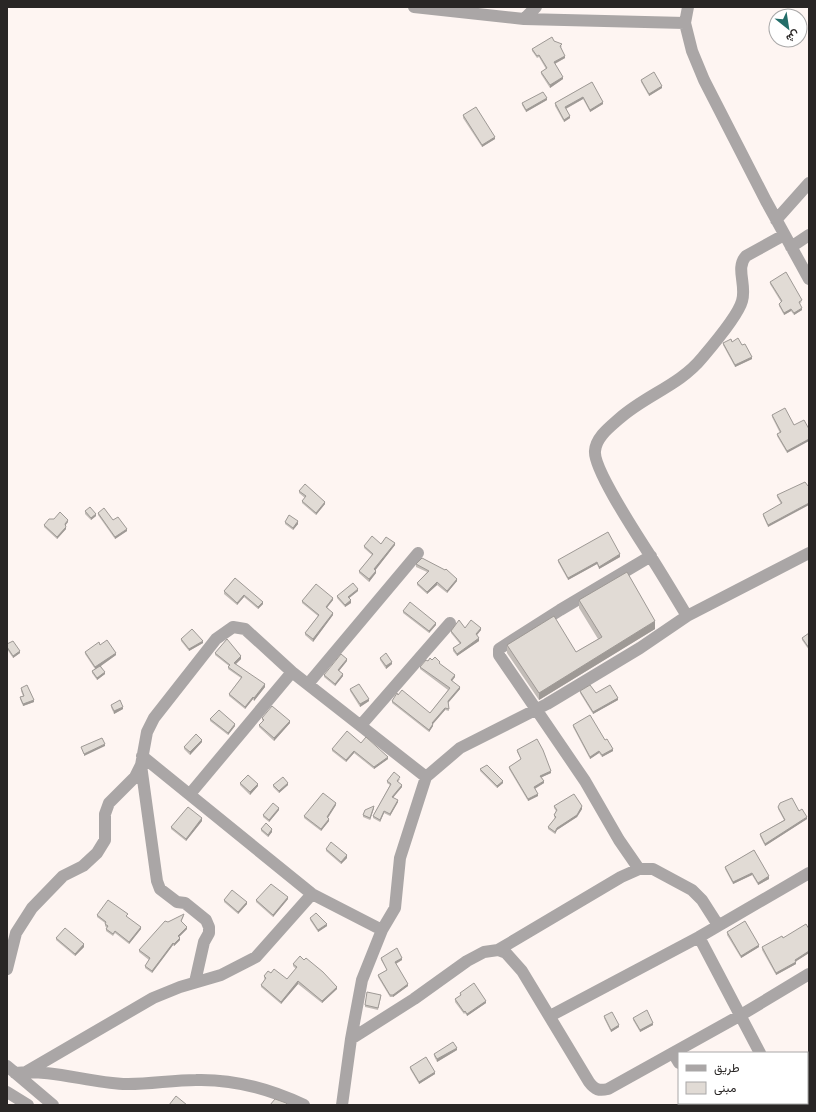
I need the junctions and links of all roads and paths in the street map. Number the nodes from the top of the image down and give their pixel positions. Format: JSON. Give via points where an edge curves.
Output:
{"nodes":[{"id":1,"x":414,"y":7,"type":"edge"},
{"id":2,"x":536,"y":7,"type":"edge"},
{"id":3,"x":688,"y":7,"type":"edge"},
{"id":4,"x":524,"y":19,"type":"junction"},
{"id":5,"x":685,"y":23,"type":"junction"},
{"id":6,"x":809,"y":183,"type":"edge"},
{"id":7,"x":776,"y":220,"type":"junction"},
{"id":8,"x":784,"y":235,"type":"junction"},
{"id":9,"x":809,"y":235,"type":"edge"},
{"id":10,"x":791,"y":247,"type":"junction"},
{"id":11,"x":809,"y":279,"type":"edge"},
{"id":12,"x":809,"y":552,"type":"edge"},
{"id":13,"x":418,"y":553,"type":"dead end"},
{"id":14,"x":651,"y":556,"type":"junction"},
{"id":15,"x":687,"y":616,"type":"junction"},
{"id":16,"x":450,"y":623,"type":"dead end"},
{"id":17,"x":292,"y":672,"type":"junction"},
{"id":18,"x":308,"y":684,"type":"junction"},
{"id":19,"x":536,"y":710,"type":"junction"},
{"id":20,"x":361,"y":725,"type":"junction"},
{"id":21,"x":141,"y":761,"type":"junction"},
{"id":22,"x":426,"y":777,"type":"junction"},
{"id":23,"x":190,"y":794,"type":"junction"},
{"id":24,"x":639,"y":869,"type":"junction"},
{"id":25,"x":809,"y":873,"type":"edge"},
{"id":26,"x":312,"y":894,"type":"junction"},
{"id":27,"x":718,"y":925,"type":"junction"},
{"id":28,"x":382,"y":930,"type":"junction"},
{"id":29,"x":699,"y":936,"type":"junction"},
{"id":30,"x":498,"y":950,"type":"junction"},
{"id":31,"x":7,"y":969,"type":"edge"},
{"id":32,"x":809,"y":974,"type":"edge"},
{"id":33,"x":195,"y":982,"type":"junction"},
{"id":34,"x":741,"y":1015,"type":"junction"},
{"id":35,"x":550,"y":1016,"type":"junction"},
{"id":36,"x":351,"y":1039,"type":"junction"},
{"id":37,"x":685,"y":1052,"type":"edge"},
{"id":38,"x":760,"y":1052,"type":"edge"},
{"id":39,"x":676,"y":1058,"type":"edge"},
{"id":40,"x":16,"y":1070,"type":"edge"},
{"id":41,"x":7,"y":1092,"type":"edge"},
{"id":42,"x":28,"y":1105,"type":"edge"},
{"id":43,"x":53,"y":1105,"type":"edge"},
{"id":44,"x":304,"y":1105,"type":"edge"},
{"id":45,"x":342,"y":1105,"type":"edge"}],
"edges":[{"from":1,"to":4,"type":"street"},
{"from":2,"to":4,"type":"street"},
{"from":3,"to":5,"type":"street"},
{"from":4,"to":5,"type":"street"},
{"from":5,"to":7,"type":"street","via":[[692,51],[704,80]]},
{"from":6,"to":7,"type":"street"},
{"from":7,"to":8,"type":"street"},
{"from":8,"to":10,"type":"street"},
{"from":8,"to":14,"type":"street","via":[[744,258],[740,267],[744,285],[740,308],[701,360],[679,380],[633,408],[609,428],[596,444],[596,462],[622,511]]},
{"from":9,"to":10,"type":"street"},
{"from":10,"to":11,"type":"street"},
{"from":12,"to":15,"type":"street"},
{"from":13,"to":18,"type":"street"},
{"from":14,"to":15,"type":"street"},
{"from":14,"to":19,"type":"street","via":[[499,649],[502,662]]},
{"from":15,"to":19,"type":"street","via":[[633,652]]},
{"from":16,"to":20,"type":"street"},
{"from":17,"to":18,"type":"street"},
{"from":17,"to":21,"type":"street","via":[[245,629],[233,627],[216,640],[154,718],[147,732]]},
{"from":17,"to":23,"type":"street"},
{"from":18,"to":20,"type":"street"},
{"from":19,"to":22,"type":"street","via":[[460,748]]},
{"from":19,"to":24,"type":"street","via":[[585,781]]},
{"from":20,"to":22,"type":"street"},
{"from":21,"to":23,"type":"street"},
{"from":21,"to":31,"type":"street","via":[[135,777],[109,803],[105,814],[105,840],[97,853],[83,866],[64,876],[32,908],[16,934]]},
{"from":21,"to":33,"type":"street","via":[[160,889],[177,902],[185,903],[206,920],[209,927],[210,933],[204,942]]},
{"from":22,"to":28,"type":"street","via":[[400,858],[394,908]]},
{"from":23,"to":26,"type":"street"},
{"from":24,"to":27,"type":"street","via":[[653,868],[692,890],[702,900]]},
{"from":24,"to":30,"type":"street","via":[[614,881]]},
{"from":25,"to":27,"type":"street"},
{"from":26,"to":28,"type":"street"},
{"from":26,"to":33,"type":"street","via":[[256,957],[225,973]]},
{"from":27,"to":29,"type":"street"},
{"from":28,"to":36,"type":"street","via":[[362,980]]},
{"from":29,"to":34,"type":"street"},
{"from":29,"to":35,"type":"street"},
{"from":30,"to":35,"type":"street","via":[[506,953],[522,971]]},
{"from":30,"to":36,"type":"street","via":[[484,952],[467,961]]},
{"from":32,"to":34,"type":"street"},
{"from":33,"to":40,"type":"street","via":[[165,992]]},
{"from":34,"to":37,"type":"street"},
{"from":34,"to":38,"type":"street"},
{"from":35,"to":39,"type":"street","via":[[589,1082],[599,1091]]},
{"from":36,"to":45,"type":"street"},
{"from":40,"to":43,"type":"street"},
{"from":40,"to":44,"type":"street","via":[[50,1072],[123,1084],[226,1081],[265,1090]]},
{"from":41,"to":42,"type":"street"}]}
